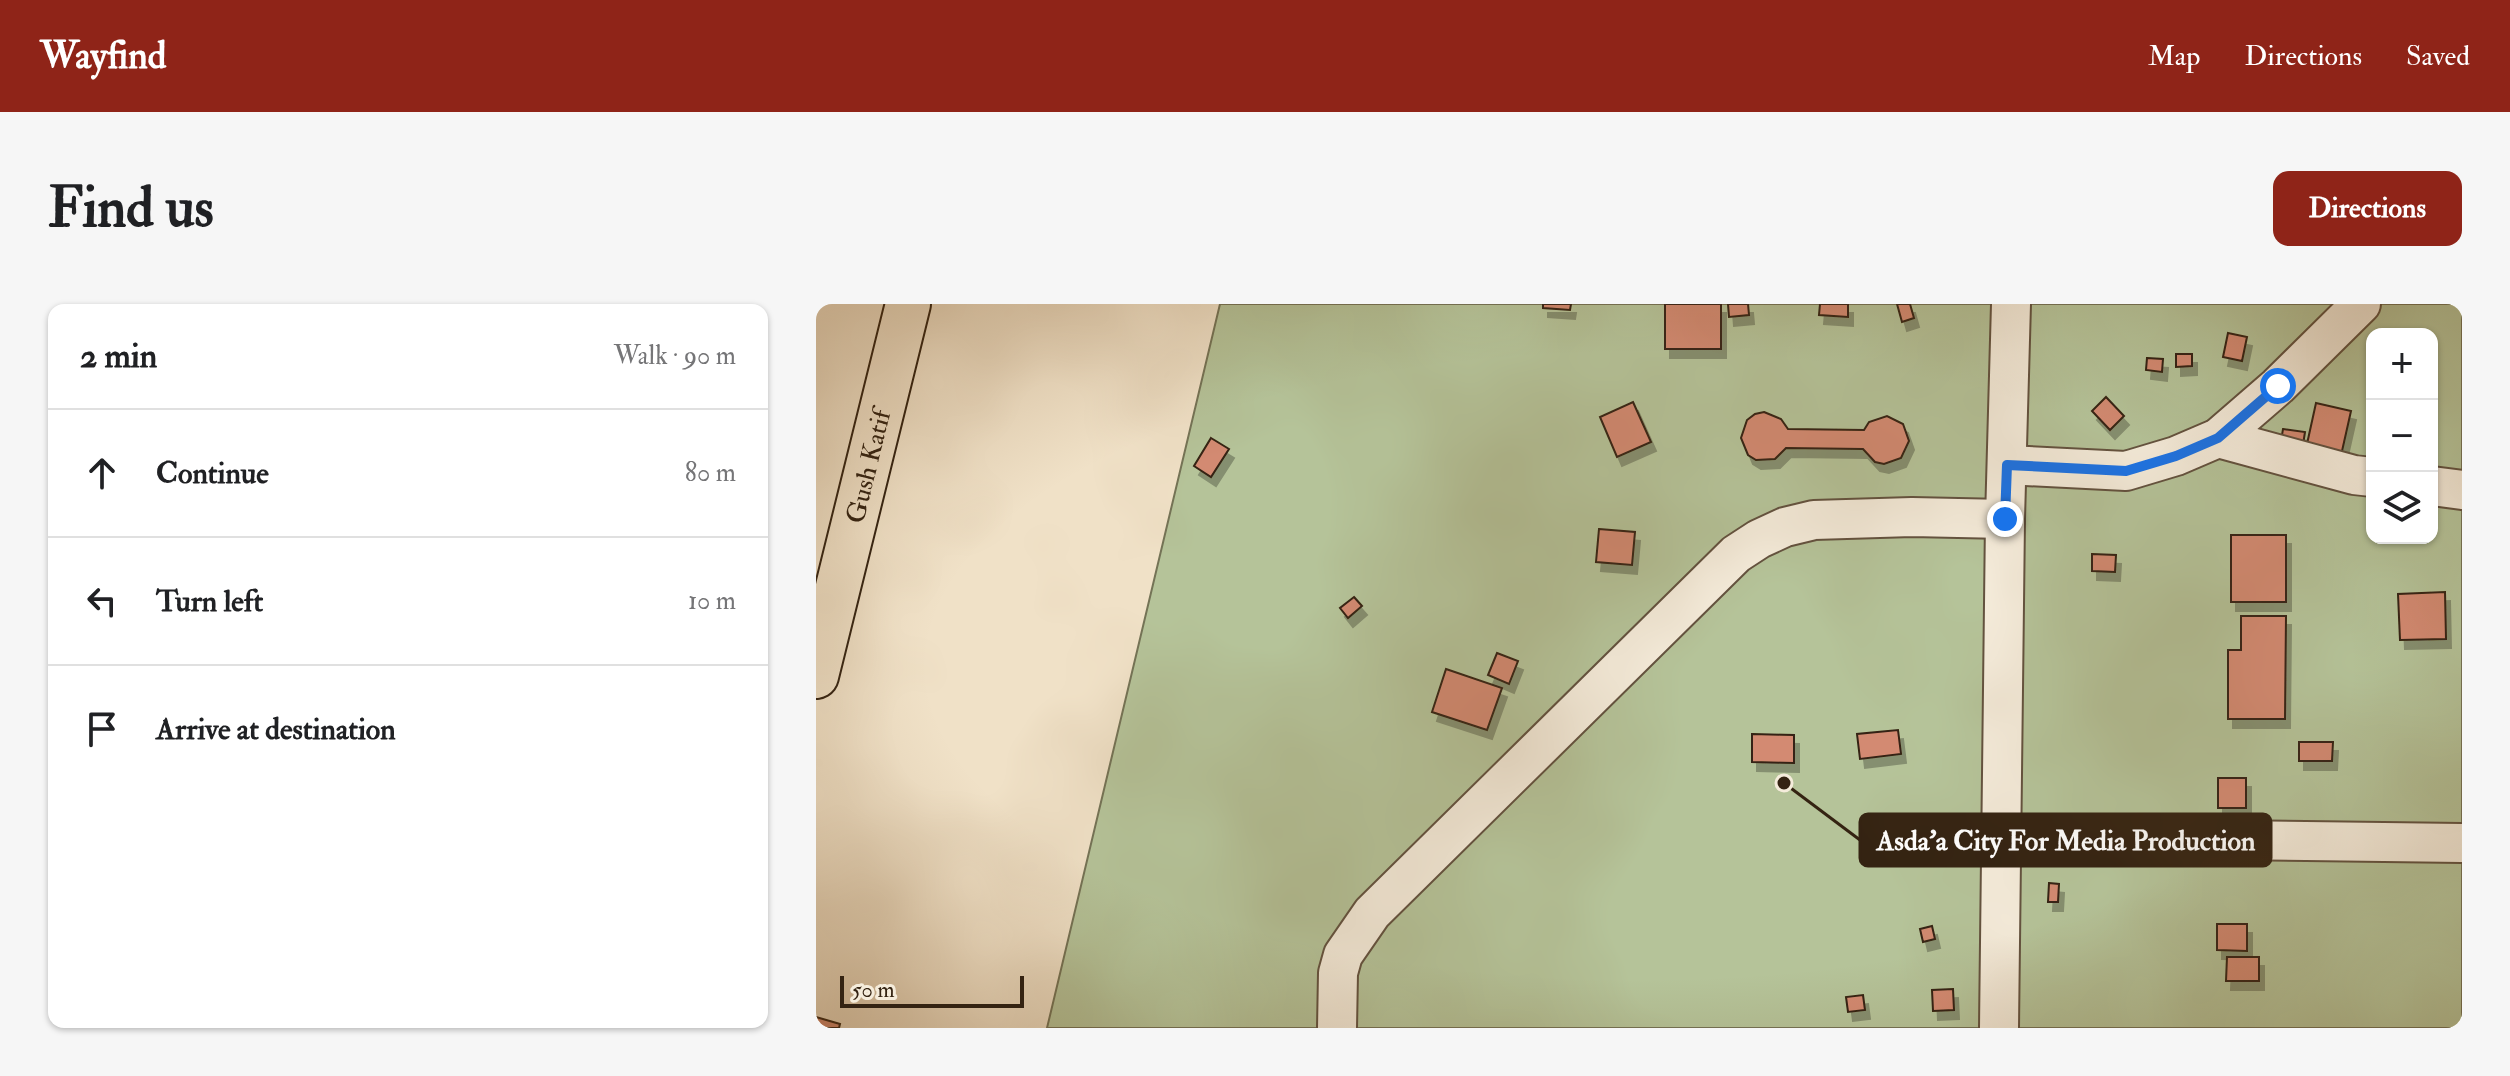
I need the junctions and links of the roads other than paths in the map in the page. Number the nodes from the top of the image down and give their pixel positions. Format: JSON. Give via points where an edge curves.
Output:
{"nodes":[{"id":1,"x":908,"y":304,"type":"edge"},
{"id":2,"x":2011,"y":304,"type":"edge"},
{"id":3,"x":2361,"y":304,"type":"edge"},
{"id":4,"x":2218,"y":438,"type":"junction"},
{"id":5,"x":2007,"y":465,"type":"junction"},
{"id":6,"x":2366,"y":476,"type":"edge"},
{"id":7,"x":2438,"y":487,"type":"edge"},
{"id":8,"x":2462,"y":490,"type":"edge"},
{"id":9,"x":2005,"y":519,"type":"junction"},
{"id":10,"x":816,"y":676,"type":"edge"},
{"id":11,"x":2001,"y":837,"type":"junction"},
{"id":12,"x":2462,"y":843,"type":"edge"},
{"id":13,"x":1337,"y":1028,"type":"edge"},
{"id":14,"x":1999,"y":1028,"type":"edge"}],
"edges":[{"from":1,"to":10,"type":"main road","name":"Gush Katif"},
{"from":2,"to":5,"type":"street"},
{"from":3,"to":4,"type":"street"},
{"from":4,"to":5,"type":"street","via":[[2126,471]]},
{"from":4,"to":6,"type":"street"},
{"from":5,"to":9,"type":"street"},
{"from":7,"to":8,"type":"street"},
{"from":9,"to":11,"type":"street"},
{"from":9,"to":13,"type":"street","via":[[1814,520],[1785,527],[1736,554],[1372,913],[1343,955]]},
{"from":11,"to":12,"type":"street"},
{"from":11,"to":14,"type":"street"}]}
